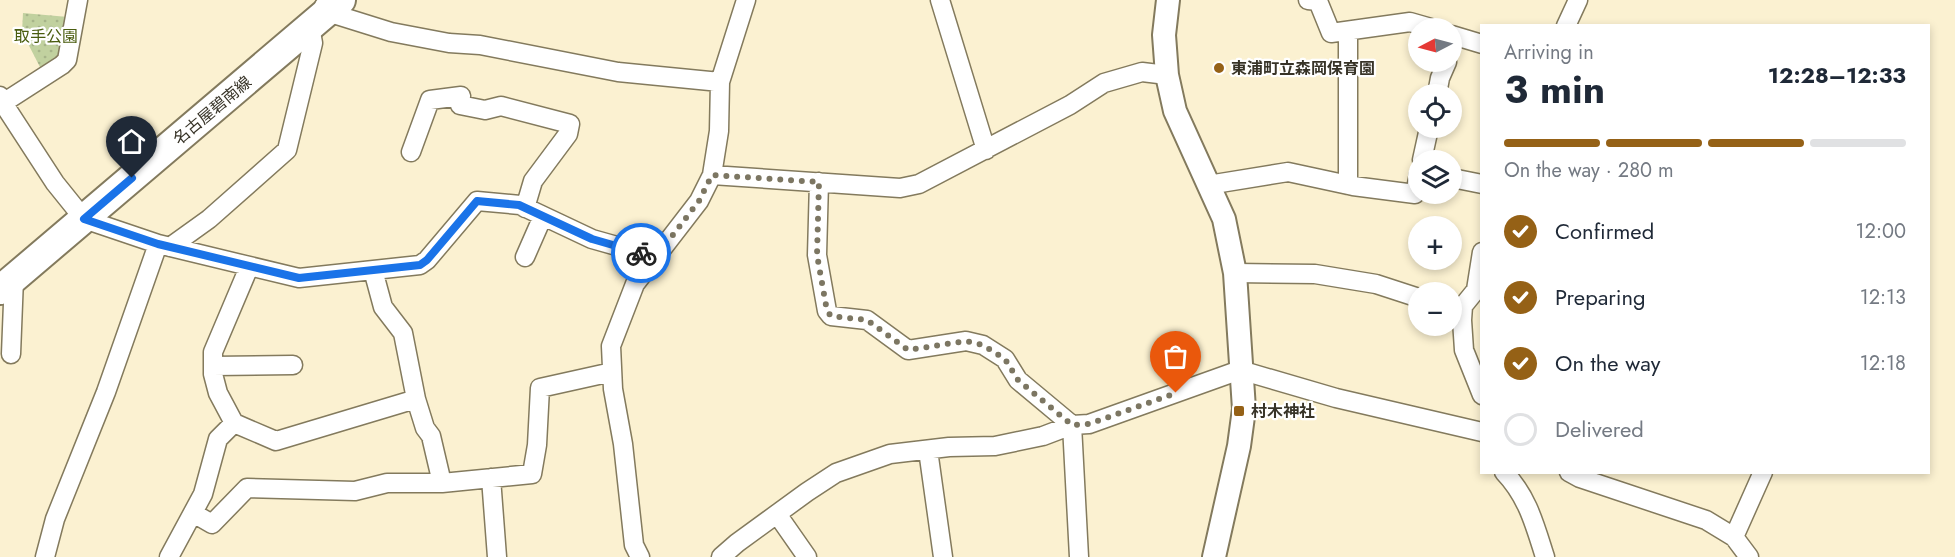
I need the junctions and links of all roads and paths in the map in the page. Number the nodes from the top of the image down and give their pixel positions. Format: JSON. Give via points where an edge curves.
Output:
{"nodes":[{"id":1,"x":78,"y":0,"type":"edge"},
{"id":2,"x":746,"y":0,"type":"edge"},
{"id":3,"x":940,"y":0,"type":"edge"},
{"id":4,"x":1168,"y":0,"type":"edge"},
{"id":5,"x":1308,"y":0,"type":"edge"},
{"id":6,"x":1578,"y":0,"type":"edge"},
{"id":7,"x":325,"y":10,"type":"edge"},
{"id":8,"x":1408,"y":22,"type":"edge"},
{"id":9,"x":1567,"y":24,"type":"edge"},
{"id":10,"x":1348,"y":31,"type":"junction"},
{"id":11,"x":1462,"y":41,"type":"edge"},
{"id":12,"x":1480,"y":44,"type":"edge"},
{"id":13,"x":1167,"y":75,"type":"junction"},
{"id":14,"x":720,"y":82,"type":"junction"},
{"id":15,"x":2,"y":100,"type":"edge"},
{"id":16,"x":987,"y":150,"type":"junction"},
{"id":17,"x":411,"y":152,"type":"dead end"},
{"id":18,"x":712,"y":175,"type":"junction"},
{"id":19,"x":1462,"y":180,"type":"edge"},
{"id":20,"x":819,"y":182,"type":"junction"},
{"id":21,"x":1480,"y":184,"type":"edge"},
{"id":22,"x":1208,"y":185,"type":"junction"},
{"id":23,"x":1348,"y":185,"type":"junction"},
{"id":24,"x":1408,"y":193,"type":"edge"},
{"id":25,"x":525,"y":208,"type":"junction"},
{"id":26,"x":543,"y":216,"type":"junction"},
{"id":27,"x":84,"y":219,"type":"junction"},
{"id":28,"x":164,"y":246,"type":"junction"},
{"id":29,"x":525,"y":257,"type":"dead end"},
{"id":30,"x":656,"y":257,"type":"junction"},
{"id":31,"x":1480,"y":265,"type":"edge"},
{"id":32,"x":249,"y":267,"type":"junction"},
{"id":33,"x":373,"y":270,"type":"junction"},
{"id":34,"x":1236,"y":273,"type":"junction"},
{"id":35,"x":7,"y":284,"type":"edge"},
{"id":36,"x":1408,"y":294,"type":"edge"},
{"id":37,"x":1462,"y":307,"type":"edge"},
{"id":38,"x":1461,"y":336,"type":"edge"},
{"id":39,"x":11,"y":354,"type":"dead end"},
{"id":40,"x":293,"y":365,"type":"dead end"},
{"id":41,"x":213,"y":366,"type":"junction"},
{"id":42,"x":1240,"y":370,"type":"junction"},
{"id":43,"x":612,"y":372,"type":"junction"},
{"id":44,"x":1480,"y":390,"type":"edge"},
{"id":45,"x":416,"y":399,"type":"junction"},
{"id":46,"x":234,"y":423,"type":"junction"},
{"id":47,"x":1072,"y":425,"type":"junction"},
{"id":48,"x":1480,"y":432,"type":"edge"},
{"id":49,"x":928,"y":450,"type":"junction"},
{"id":50,"x":1506,"y":474,"type":"edge"},
{"id":51,"x":1573,"y":474,"type":"edge"},
{"id":52,"x":1762,"y":474,"type":"edge"},
{"id":53,"x":491,"y":478,"type":"junction"},
{"id":54,"x":442,"y":483,"type":"junction"},
{"id":55,"x":193,"y":513,"type":"junction"},
{"id":56,"x":777,"y":514,"type":"junction"},
{"id":57,"x":1734,"y":537,"type":"junction"},
{"id":58,"x":45,"y":557,"type":"edge"},
{"id":59,"x":169,"y":557,"type":"edge"},
{"id":60,"x":497,"y":557,"type":"edge"},
{"id":61,"x":640,"y":557,"type":"edge"},
{"id":62,"x":722,"y":557,"type":"edge"},
{"id":63,"x":807,"y":557,"type":"edge"},
{"id":64,"x":943,"y":557,"type":"edge"},
{"id":65,"x":1079,"y":557,"type":"edge"},
{"id":66,"x":1214,"y":557,"type":"edge"},
{"id":67,"x":1545,"y":557,"type":"edge"},
{"id":68,"x":1749,"y":557,"type":"edge"}],
"edges":[{"from":1,"to":15,"type":"street","via":[[68,60]]},
{"from":2,"to":14,"type":"street"},
{"from":3,"to":16,"type":"street"},
{"from":4,"to":13,"type":"street","via":[[1164,35]]},
{"from":5,"to":10,"type":"street","via":[[1318,1],[1331,33]]},
{"from":6,"to":9,"type":"street"},
{"from":7,"to":14,"type":"street","via":[[391,32],[449,44],[480,45],[618,72]]},
{"from":7,"to":27,"type":"main road","name":"名古屋碧南線"},
{"from":7,"to":28,"type":"street","via":[[287,150],[209,219]]},
{"from":8,"to":10,"type":"street"},
{"from":10,"to":23,"type":"street"},
{"from":11,"to":12,"type":"street"},
{"from":13,"to":16,"type":"street","via":[[1142,72],[1104,83]]},
{"from":13,"to":22,"type":"street","via":[[1175,111]]},
{"from":14,"to":18,"type":"street","via":[[719,131]]},
{"from":15,"to":27,"type":"street","via":[[55,183]]},
{"from":16,"to":20,"type":"street","via":[[919,184],[900,188]]},
{"from":17,"to":25,"type":"street","via":[[430,100],[461,96],[460,105],[485,110],[501,106],[570,124],[568,134],[533,181]]},
{"from":18,"to":20,"type":"street"},
{"from":18,"to":30,"type":"street","via":[[699,201]]},
{"from":19,"to":21,"type":"street"},
{"from":20,"to":47,"type":"street","via":[[817,255],[831,316],[867,320],[908,350],[966,341],[983,345],[1005,359],[1018,380]]},
{"from":22,"to":23,"type":"street","via":[[1288,172]]},
{"from":22,"to":34,"type":"street","via":[[1224,219]]},
{"from":23,"to":24,"type":"street"},
{"from":25,"to":26,"type":"street"},
{"from":25,"to":33,"type":"street","via":[[477,201],[420,265]]},
{"from":26,"to":29,"type":"street"},
{"from":26,"to":30,"type":"street","via":[[592,239]]},
{"from":27,"to":28,"type":"street"},
{"from":27,"to":35,"type":"main road","name":"名古屋碧南線"},
{"from":28,"to":32,"type":"street"},
{"from":28,"to":58,"type":"street","via":[[55,519]]},
{"from":30,"to":43,"type":"street","via":[[635,284],[615,335],[611,346]]},
{"from":31,"to":37,"type":"street","via":[[1476,290]]},
{"from":32,"to":33,"type":"street","via":[[299,278]]},
{"from":32,"to":41,"type":"street","via":[[213,352]]},
{"from":33,"to":45,"type":"street","via":[[383,308],[403,333]]},
{"from":34,"to":36,"type":"street","via":[[1315,274],[1376,284]]},
{"from":34,"to":42,"type":"street"},
{"from":35,"to":39,"type":"street"},
{"from":38,"to":44,"type":"street"},
{"from":40,"to":41,"type":"street"},
{"from":41,"to":46,"type":"street","via":[[219,393]]},
{"from":42,"to":47,"type":"street","via":[[1089,424]]},
{"from":42,"to":48,"type":"street","via":[[1336,398]]},
{"from":42,"to":66,"type":"street","via":[[1244,409],[1239,446]]},
{"from":43,"to":53,"type":"street","via":[[540,388],[532,474]]},
{"from":43,"to":61,"type":"street","via":[[634,545]]},
{"from":45,"to":46,"type":"street","via":[[276,441]]},
{"from":45,"to":54,"type":"street","via":[[431,436]]},
{"from":46,"to":55,"type":"street","via":[[218,439],[203,494]]},
{"from":47,"to":49,"type":"street","via":[[995,446]]},
{"from":47,"to":65,"type":"street"},
{"from":49,"to":56,"type":"street","via":[[890,454],[837,473]]},
{"from":49,"to":64,"type":"street"},
{"from":50,"to":67,"type":"street","via":[[1528,505]]},
{"from":51,"to":57,"type":"street","via":[[1706,520]]},
{"from":52,"to":57,"type":"street"},
{"from":53,"to":54,"type":"street"},
{"from":53,"to":60,"type":"street"},
{"from":54,"to":55,"type":"street","via":[[387,483],[355,491],[247,488],[212,524]]},
{"from":55,"to":59,"type":"street"},
{"from":56,"to":62,"type":"street"},
{"from":56,"to":63,"type":"street"},
{"from":57,"to":68,"type":"street"}]}
